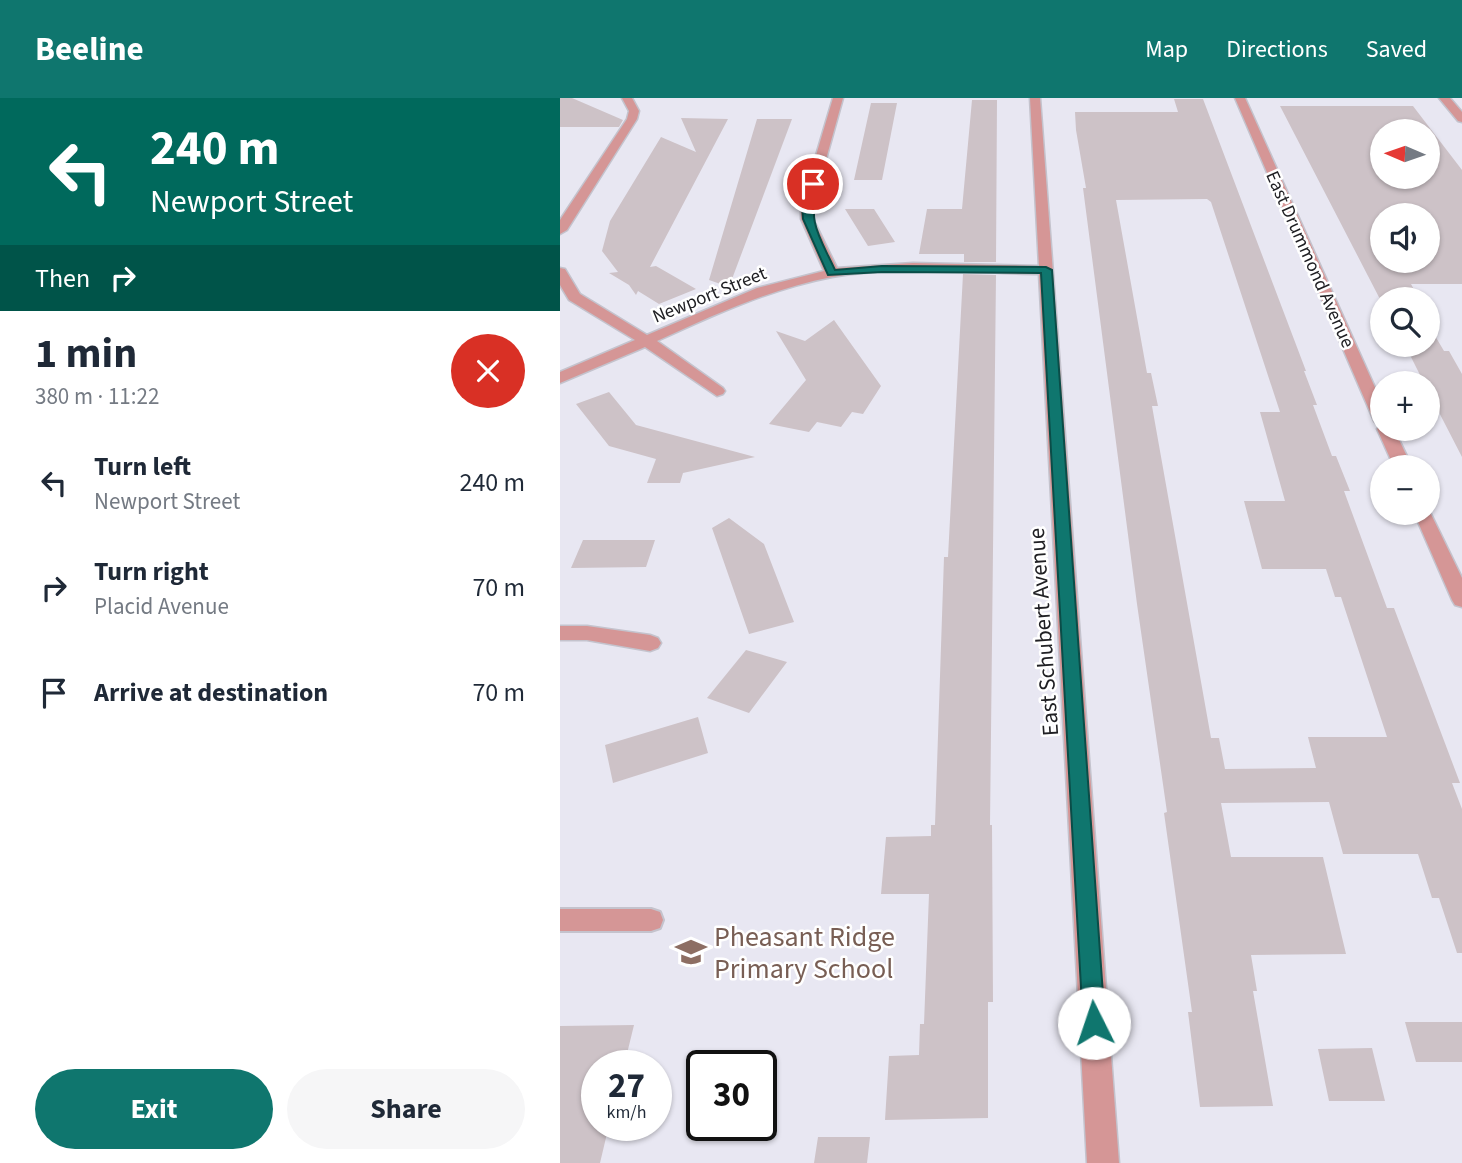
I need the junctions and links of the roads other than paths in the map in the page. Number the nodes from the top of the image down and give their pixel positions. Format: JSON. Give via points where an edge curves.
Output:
{"nodes":[{"id":1,"x":627,"y":98,"type":"edge"},
{"id":2,"x":838,"y":98,"type":"edge"},
{"id":3,"x":1035,"y":98,"type":"edge"},
{"id":4,"x":1240,"y":98,"type":"edge"},
{"id":5,"x":1444,"y":98,"type":"edge"},
{"id":6,"x":1462,"y":119,"type":"edge"},
{"id":7,"x":560,"y":230,"type":"edge"},
{"id":8,"x":1046,"y":270,"type":"junction"},
{"id":9,"x":560,"y":272,"type":"edge"},
{"id":10,"x":832,"y":273,"type":"junction"},
{"id":11,"x":645,"y":340,"type":"junction"},
{"id":12,"x":560,"y":378,"type":"edge"},
{"id":13,"x":717,"y":391,"type":"dead end"},
{"id":14,"x":1370,"y":394,"type":"edge"},
{"id":15,"x":1428,"y":525,"type":"edge"},
{"id":16,"x":1462,"y":600,"type":"edge"},
{"id":17,"x":560,"y":633,"type":"edge"},
{"id":18,"x":650,"y":643,"type":"dead end"},
{"id":19,"x":560,"y":920,"type":"edge"},
{"id":20,"x":651,"y":920,"type":"dead end"},
{"id":21,"x":1102,"y":1163,"type":"edge"}],
"edges":[{"from":1,"to":7,"type":"street","via":[[634,111],[632,119]]},
{"from":2,"to":10,"type":"street","via":[[807,206],[807,219]]},
{"from":3,"to":8,"type":"street","name":"East Schubert Avenue"},
{"from":4,"to":14,"type":"street","name":"East Drummond Avenue"},
{"from":5,"to":6,"type":"street"},
{"from":8,"to":10,"type":"street","name":"Newport Street"},
{"from":8,"to":21,"type":"street","name":"East Schubert Avenue"},
{"from":9,"to":11,"type":"street","via":[[574,297]]},
{"from":10,"to":11,"type":"street","name":"Newport Street","via":[[750,295]]},
{"from":11,"to":12,"type":"street","name":"Newport Street"},
{"from":11,"to":13,"type":"street"},
{"from":15,"to":16,"type":"street"},
{"from":17,"to":18,"type":"street","via":[[587,632]]},
{"from":19,"to":20,"type":"lane"}]}
